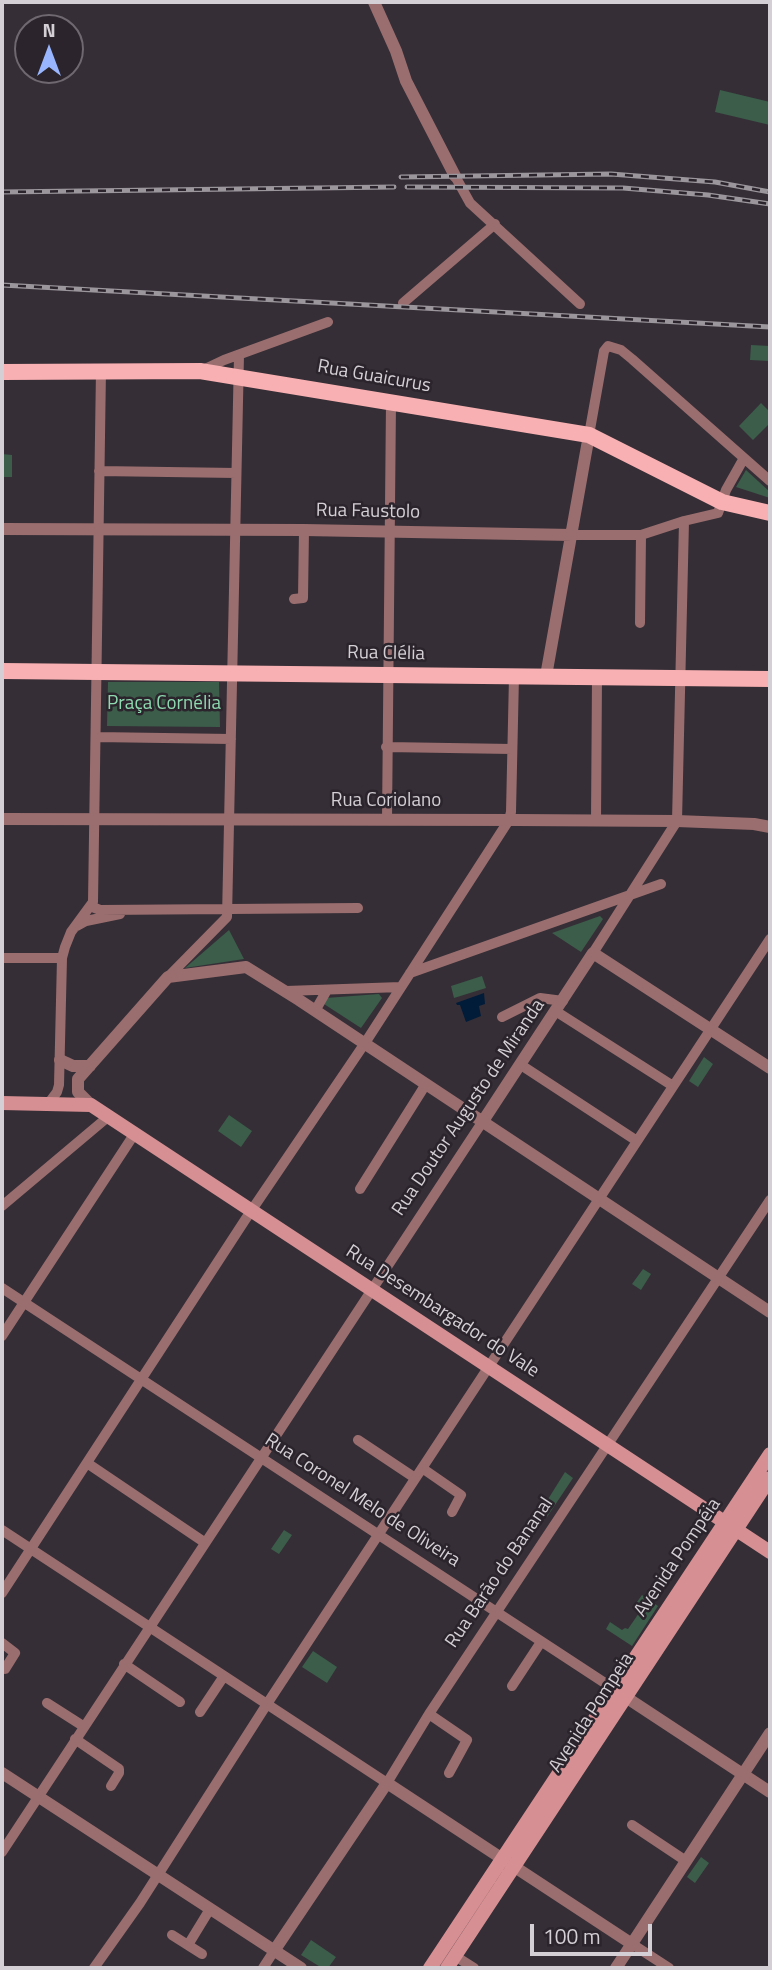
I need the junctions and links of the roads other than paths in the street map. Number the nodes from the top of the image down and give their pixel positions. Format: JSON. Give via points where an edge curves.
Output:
{"nodes":[{"id":1,"x":374,"y":2,"type":"edge"},
{"id":2,"x":455,"y":176,"type":"joint"},
{"id":3,"x":495,"y":224,"type":"junction"},
{"id":4,"x":403,"y":303,"type":"dead end"},
{"id":5,"x":580,"y":304,"type":"dead end"},
{"id":6,"x":328,"y":322,"type":"dead end"},
{"id":7,"x":239,"y":355,"type":"junction"},
{"id":8,"x":101,"y":370,"type":"junction"},
{"id":9,"x":200,"y":371,"type":"junction"},
{"id":10,"x":2,"y":372,"type":"edge"},
{"id":11,"x":239,"y":376,"type":"junction"},
{"id":12,"x":391,"y":402,"type":"junction"},
{"id":13,"x":589,"y":435,"type":"junction"},
{"id":14,"x":744,"y":458,"type":"junction"},
{"id":15,"x":99,"y":471,"type":"junction"},
{"id":16,"x":236,"y":473,"type":"junction"},
{"id":17,"x":770,"y":481,"type":"edge"},
{"id":18,"x":722,"y":502,"type":"junction"},
{"id":19,"x":770,"y":513,"type":"edge"},
{"id":20,"x":684,"y":521,"type":"junction"},
{"id":21,"x":2,"y":529,"type":"edge"},
{"id":22,"x":98,"y":529,"type":"junction"},
{"id":23,"x":235,"y":530,"type":"junction"},
{"id":24,"x":304,"y":530,"type":"junction"},
{"id":25,"x":389,"y":531,"type":"junction"},
{"id":26,"x":572,"y":535,"type":"junction"},
{"id":27,"x":641,"y":535,"type":"junction"},
{"id":28,"x":294,"y":599,"type":"dead end"},
{"id":29,"x":640,"y":623,"type":"dead end"},
{"id":30,"x":2,"y":671,"type":"edge"},
{"id":31,"x":97,"y":672,"type":"junction"},
{"id":32,"x":232,"y":673,"type":"junction"},
{"id":33,"x":388,"y":675,"type":"junction"},
{"id":34,"x":514,"y":676,"type":"junction"},
{"id":35,"x":546,"y":676,"type":"junction"},
{"id":36,"x":597,"y":677,"type":"junction"},
{"id":37,"x":681,"y":678,"type":"junction"},
{"id":38,"x":770,"y":679,"type":"edge"},
{"id":39,"x":96,"y":737,"type":"junction"},
{"id":40,"x":231,"y":738,"type":"junction"},
{"id":41,"x":386,"y":747,"type":"junction"},
{"id":42,"x":512,"y":749,"type":"junction"},
{"id":43,"x":2,"y":819,"type":"edge"},
{"id":44,"x":94,"y":819,"type":"junction"},
{"id":45,"x":387,"y":820,"type":"junction"},
{"id":46,"x":509,"y":820,"type":"junction"},
{"id":47,"x":229,"y":821,"type":"junction"},
{"id":48,"x":596,"y":821,"type":"junction"},
{"id":49,"x":677,"y":821,"type":"junction"},
{"id":50,"x":770,"y":827,"type":"edge"},
{"id":51,"x":661,"y":884,"type":"dead end"},
{"id":52,"x":632,"y":895,"type":"junction"},
{"id":53,"x":607,"y":903,"type":"junction"},
{"id":54,"x":90,"y":906,"type":"junction"},
{"id":55,"x":623,"y":907,"type":"junction"},
{"id":56,"x":358,"y":908,"type":"dead end"},
{"id":57,"x":227,"y":909,"type":"junction"},
{"id":58,"x":129,"y":910,"type":"junction"},
{"id":59,"x":74,"y":928,"type":"junction"},
{"id":60,"x":770,"y":939,"type":"edge"},
{"id":61,"x":422,"y":953,"type":"junction"},
{"id":62,"x":593,"y":953,"type":"junction"},
{"id":63,"x":2,"y":958,"type":"edge"},
{"id":64,"x":62,"y":958,"type":"junction"},
{"id":65,"x":443,"y":961,"type":"junction"},
{"id":66,"x":410,"y":973,"type":"junction"},
{"id":67,"x":169,"y":977,"type":"junction"},
{"id":68,"x":401,"y":987,"type":"junction"},
{"id":69,"x":327,"y":990,"type":"junction"},
{"id":70,"x":286,"y":991,"type":"junction"},
{"id":71,"x":535,"y":1002,"type":"junction"},
{"id":72,"x":558,"y":1009,"type":"junction"},
{"id":73,"x":315,"y":1011,"type":"junction"},
{"id":74,"x":502,"y":1017,"type":"dead end"},
{"id":75,"x":711,"y":1029,"type":"junction"},
{"id":76,"x":365,"y":1044,"type":"junction"},
{"id":77,"x":60,"y":1060,"type":"junction"},
{"id":78,"x":521,"y":1065,"type":"junction"},
{"id":79,"x":90,"y":1066,"type":"junction"},
{"id":80,"x":770,"y":1068,"type":"edge"},
{"id":81,"x":426,"y":1084,"type":"junction"},
{"id":82,"x":674,"y":1086,"type":"junction"},
{"id":83,"x":2,"y":1103,"type":"edge"},
{"id":84,"x":48,"y":1104,"type":"junction"},
{"id":85,"x":91,"y":1105,"type":"junction"},
{"id":86,"x":109,"y":1116,"type":"junction"},
{"id":87,"x":483,"y":1121,"type":"junction"},
{"id":88,"x":135,"y":1133,"type":"junction"},
{"id":89,"x":638,"y":1141,"type":"junction"},
{"id":90,"x":360,"y":1189,"type":"dead end"},
{"id":91,"x":600,"y":1198,"type":"junction"},
{"id":92,"x":770,"y":1200,"type":"edge"},
{"id":93,"x":2,"y":1206,"type":"edge"},
{"id":94,"x":252,"y":1210,"type":"junction"},
{"id":95,"x":718,"y":1278,"type":"junction"},
{"id":96,"x":2,"y":1288,"type":"edge"},
{"id":97,"x":372,"y":1289,"type":"junction"},
{"id":98,"x":23,"y":1303,"type":"junction"},
{"id":99,"x":770,"y":1312,"type":"edge"},
{"id":100,"x":2,"y":1336,"type":"edge"},
{"id":101,"x":490,"y":1366,"type":"junction"},
{"id":102,"x":142,"y":1380,"type":"junction"},
{"id":103,"x":358,"y":1440,"type":"dead end"},
{"id":104,"x":609,"y":1445,"type":"junction"},
{"id":105,"x":770,"y":1454,"type":"edge"},
{"id":106,"x":260,"y":1457,"type":"junction"},
{"id":107,"x":87,"y":1463,"type":"junction"},
{"id":108,"x":422,"y":1468,"type":"junction"},
{"id":109,"x":415,"y":1478,"type":"junction"},
{"id":110,"x":770,"y":1478,"type":"edge"},
{"id":111,"x":452,"y":1512,"type":"dead end"},
{"id":112,"x":731,"y":1526,"type":"junction"},
{"id":113,"x":2,"y":1530,"type":"edge"},
{"id":114,"x":378,"y":1535,"type":"junction"},
{"id":115,"x":204,"y":1542,"type":"junction"},
{"id":116,"x":31,"y":1549,"type":"junction"},
{"id":117,"x":770,"y":1552,"type":"edge"},
{"id":118,"x":2,"y":1593,"type":"edge"},
{"id":119,"x":497,"y":1614,"type":"junction"},
{"id":120,"x":149,"y":1626,"type":"junction"},
{"id":121,"x":541,"y":1642,"type":"junction"},
{"id":122,"x":2,"y":1643,"type":"edge"},
{"id":123,"x":124,"y":1664,"type":"junction"},
{"id":124,"x":5,"y":1669,"type":"dead end"},
{"id":125,"x":224,"y":1676,"type":"junction"},
{"id":126,"x":512,"y":1686,"type":"dead end"},
{"id":127,"x":620,"y":1693,"type":"junction"},
{"id":128,"x":180,"y":1702,"type":"dead end"},
{"id":129,"x":47,"y":1703,"type":"dead end"},
{"id":130,"x":267,"y":1704,"type":"junction"},
{"id":131,"x":201,"y":1712,"type":"dead end"},
{"id":132,"x":429,"y":1714,"type":"junction"},
{"id":133,"x":83,"y":1726,"type":"junction"},
{"id":134,"x":770,"y":1733,"type":"edge"},
{"id":135,"x":75,"y":1739,"type":"junction"},
{"id":136,"x":2,"y":1773,"type":"edge"},
{"id":137,"x":449,"y":1773,"type":"dead end"},
{"id":138,"x":743,"y":1774,"type":"junction"},
{"id":139,"x":387,"y":1783,"type":"junction"},
{"id":140,"x":111,"y":1786,"type":"dead end"},
{"id":141,"x":770,"y":1792,"type":"edge"},
{"id":142,"x":38,"y":1797,"type":"junction"},
{"id":143,"x":632,"y":1825,"type":"dead end"},
{"id":144,"x":2,"y":1852,"type":"edge"},
{"id":145,"x":686,"y":1861,"type":"junction"},
{"id":146,"x":508,"y":1862,"type":"junction"},
{"id":147,"x":158,"y":1875,"type":"junction"},
{"id":148,"x":210,"y":1909,"type":"junction"},
{"id":149,"x":172,"y":1935,"type":"dead end"},
{"id":150,"x":632,"y":1944,"type":"junction"},
{"id":151,"x":188,"y":1945,"type":"junction"},
{"id":152,"x":274,"y":1951,"type":"junction"},
{"id":153,"x":202,"y":1954,"type":"dead end"},
{"id":154,"x":451,"y":1962,"type":"edge"},
{"id":155,"x":94,"y":1968,"type":"edge"},
{"id":156,"x":263,"y":1968,"type":"edge"},
{"id":157,"x":301,"y":1968,"type":"edge"},
{"id":158,"x":430,"y":1968,"type":"edge"},
{"id":159,"x":474,"y":1968,"type":"edge"},
{"id":160,"x":616,"y":1968,"type":"edge"},
{"id":161,"x":669,"y":1968,"type":"edge"}],
"edges":[{"from":1,"to":2,"type":"street","via":[[406,81]]},
{"from":2,"to":3,"type":"street","via":[[470,203]]},
{"from":3,"to":4,"type":"street"},
{"from":3,"to":5,"type":"street"},
{"from":6,"to":7,"type":"street"},
{"from":7,"to":9,"type":"street"},
{"from":7,"to":11,"type":"street"},
{"from":8,"to":9,"type":"main road","name":"Rua Guaicurus"},
{"from":8,"to":10,"type":"main road","name":"Rua Guaicurus"},
{"from":8,"to":15,"type":"street"},
{"from":9,"to":11,"type":"main road","name":"Rua Guaicurus"},
{"from":11,"to":12,"type":"main road","name":"Rua Guaicurus"},
{"from":11,"to":16,"type":"street"},
{"from":12,"to":13,"type":"main road","name":"Rua Guaicurus"},
{"from":12,"to":25,"type":"street"},
{"from":13,"to":14,"type":"street","via":[[608,346],[621,350]]},
{"from":13,"to":18,"type":"main road","name":"Rua Guaicurus"},
{"from":13,"to":26,"type":"street"},
{"from":14,"to":17,"type":"street"},
{"from":14,"to":18,"type":"street"},
{"from":15,"to":16,"type":"street"},
{"from":15,"to":22,"type":"street"},
{"from":16,"to":23,"type":"street"},
{"from":18,"to":19,"type":"main road","name":"Rua Guaicurus"},
{"from":18,"to":20,"type":"street","name":"Rua Faustolo","via":[[718,513]]},
{"from":20,"to":27,"type":"street","name":"Rua Faustolo"},
{"from":20,"to":37,"type":"street","name":"Rua Doutor Augusto de Miranda"},
{"from":21,"to":22,"type":"street","name":"Rua Faustolo"},
{"from":22,"to":23,"type":"street","name":"Rua Faustolo"},
{"from":22,"to":31,"type":"street"},
{"from":23,"to":24,"type":"street","name":"Rua Faustolo"},
{"from":23,"to":32,"type":"street"},
{"from":24,"to":25,"type":"street","name":"Rua Faustolo"},
{"from":24,"to":28,"type":"street","via":[[303,598]]},
{"from":25,"to":26,"type":"street","name":"Rua Faustolo"},
{"from":25,"to":33,"type":"street"},
{"from":26,"to":27,"type":"street","name":"Rua Faustolo"},
{"from":26,"to":35,"type":"street"},
{"from":27,"to":29,"type":"street"},
{"from":30,"to":31,"type":"main road","name":"Rua Clélia"},
{"from":31,"to":32,"type":"main road","name":"Rua Clélia"},
{"from":31,"to":39,"type":"street"},
{"from":32,"to":33,"type":"main road","name":"Rua Clélia"},
{"from":32,"to":40,"type":"street"},
{"from":33,"to":34,"type":"main road","name":"Rua Clélia"},
{"from":33,"to":41,"type":"street"},
{"from":34,"to":35,"type":"main road","name":"Rua Clélia"},
{"from":34,"to":42,"type":"street"},
{"from":35,"to":36,"type":"main road","name":"Rua Clélia"},
{"from":36,"to":37,"type":"main road","name":"Rua Clélia"},
{"from":36,"to":48,"type":"street"},
{"from":37,"to":38,"type":"main road","name":"Rua Clélia"},
{"from":37,"to":49,"type":"street","name":"Rua Doutor Augusto de Miranda"},
{"from":39,"to":40,"type":"street"},
{"from":39,"to":44,"type":"street"},
{"from":40,"to":47,"type":"street"},
{"from":41,"to":42,"type":"street"},
{"from":41,"to":45,"type":"street"},
{"from":42,"to":46,"type":"street"},
{"from":43,"to":44,"type":"street","name":"Rua Coriolano"},
{"from":44,"to":47,"type":"street","name":"Rua Coriolano"},
{"from":44,"to":54,"type":"street"},
{"from":45,"to":46,"type":"street","name":"Rua Coriolano"},
{"from":45,"to":47,"type":"street","name":"Rua Coriolano"},
{"from":46,"to":48,"type":"street","name":"Rua Coriolano"},
{"from":46,"to":61,"type":"street"},
{"from":47,"to":57,"type":"street"},
{"from":48,"to":49,"type":"street","name":"Rua Coriolano"},
{"from":49,"to":50,"type":"street","name":"Rua Coriolano"},
{"from":49,"to":52,"type":"street","name":"Rua Doutor Augusto de Miranda"},
{"from":51,"to":52,"type":"street"},
{"from":52,"to":53,"type":"street"},
{"from":52,"to":55,"type":"street","name":"Rua Doutor Augusto de Miranda"},
{"from":53,"to":55,"type":"street"},
{"from":53,"to":65,"type":"street"},
{"from":54,"to":58,"type":"street"},
{"from":54,"to":59,"type":"street"},
{"from":55,"to":62,"type":"street","name":"Rua Doutor Augusto de Miranda"},
{"from":56,"to":57,"type":"street"},
{"from":57,"to":58,"type":"street"},
{"from":57,"to":67,"type":"street","via":[[227,917]]},
{"from":58,"to":59,"type":"street"},
{"from":59,"to":64,"type":"street"},
{"from":60,"to":75,"type":"street"},
{"from":61,"to":65,"type":"street"},
{"from":61,"to":66,"type":"street"},
{"from":62,"to":72,"type":"street","name":"Rua Doutor Augusto de Miranda"},
{"from":62,"to":75,"type":"street"},
{"from":63,"to":64,"type":"street"},
{"from":64,"to":77,"type":"street"},
{"from":65,"to":66,"type":"street"},
{"from":66,"to":68,"type":"street"},
{"from":67,"to":70,"type":"street","via":[[239,967]]},
{"from":67,"to":79,"type":"street"},
{"from":68,"to":69,"type":"street"},
{"from":68,"to":76,"type":"street"},
{"from":69,"to":70,"type":"street"},
{"from":69,"to":73,"type":"street"},
{"from":70,"to":73,"type":"street"},
{"from":71,"to":72,"type":"street"},
{"from":71,"to":72,"type":"street","via":[[540,998]]},
{"from":71,"to":74,"type":"street"},
{"from":72,"to":78,"type":"street","name":"Rua Doutor Augusto de Miranda"},
{"from":72,"to":82,"type":"street"},
{"from":73,"to":76,"type":"street"},
{"from":75,"to":80,"type":"street"},
{"from":75,"to":82,"type":"street"},
{"from":76,"to":81,"type":"street"},
{"from":76,"to":94,"type":"street"},
{"from":77,"to":79,"type":"street"},
{"from":77,"to":84,"type":"street","via":[[57,1092]]},
{"from":78,"to":87,"type":"street","name":"Rua Doutor Augusto de Miranda"},
{"from":78,"to":89,"type":"street"},
{"from":79,"to":85,"type":"street","via":[[76,1087]]},
{"from":81,"to":87,"type":"street"},
{"from":81,"to":90,"type":"street"},
{"from":82,"to":89,"type":"street"},
{"from":83,"to":84,"type":"main road"},
{"from":84,"to":85,"type":"main road"},
{"from":85,"to":86,"type":"main road","name":"Rua Desembargador do Vale"},
{"from":86,"to":88,"type":"main road","name":"Rua Desembargador do Vale"},
{"from":86,"to":93,"type":"street"},
{"from":87,"to":91,"type":"street"},
{"from":87,"to":97,"type":"street","name":"Rua Doutor Augusto de Miranda"},
{"from":88,"to":94,"type":"main road","name":"Rua Desembargador do Vale"},
{"from":88,"to":98,"type":"street"},
{"from":89,"to":91,"type":"street"},
{"from":91,"to":95,"type":"street"},
{"from":91,"to":101,"type":"street"},
{"from":92,"to":95,"type":"street","name":"Rua Barão do Bananal"},
{"from":94,"to":97,"type":"main road","name":"Rua Desembargador do Vale"},
{"from":94,"to":102,"type":"street"},
{"from":95,"to":99,"type":"street"},
{"from":95,"to":104,"type":"street","name":"Rua Barão do Bananal"},
{"from":96,"to":98,"type":"street","name":"Rua Coronel Melo de Oliveira"},
{"from":97,"to":101,"type":"main road","name":"Rua Desembargador do Vale"},
{"from":97,"to":106,"type":"street","name":"Rua Doutor Augusto de Miranda"},
{"from":98,"to":100,"type":"street"},
{"from":98,"to":102,"type":"street","name":"Rua Coronel Melo de Oliveira"},
{"from":101,"to":104,"type":"main road","name":"Rua Desembargador do Vale"},
{"from":101,"to":108,"type":"street"},
{"from":102,"to":106,"type":"street","name":"Rua Coronel Melo de Oliveira"},
{"from":102,"to":107,"type":"street"},
{"from":103,"to":109,"type":"street"},
{"from":104,"to":112,"type":"main road","name":"Rua Desembargador do Vale"},
{"from":104,"to":119,"type":"street","name":"Rua Barão do Bananal"},
{"from":105,"to":112,"type":"main road","name":"Avenida Pompéia"},
{"from":106,"to":114,"type":"street","name":"Rua Coronel Melo de Oliveira"},
{"from":106,"to":115,"type":"street","name":"Rua Doutor Augusto de Miranda"},
{"from":107,"to":115,"type":"street"},
{"from":107,"to":116,"type":"street"},
{"from":108,"to":109,"type":"street"},
{"from":108,"to":111,"type":"street","via":[[461,1495]]},
{"from":109,"to":114,"type":"street"},
{"from":110,"to":112,"type":"main road","name":"Avenida Pompeia"},
{"from":112,"to":117,"type":"main road","name":"Rua Desembargador do Vale"},
{"from":112,"to":127,"type":"main road","name":"Avenida Pompeia"},
{"from":113,"to":116,"type":"street"},
{"from":114,"to":119,"type":"street","name":"Rua Coronel Melo de Oliveira"},
{"from":114,"to":130,"type":"street"},
{"from":115,"to":120,"type":"street","name":"Rua Doutor Augusto de Miranda"},
{"from":116,"to":118,"type":"street"},
{"from":116,"to":120,"type":"street"},
{"from":119,"to":121,"type":"street","name":"Rua Coronel Melo de Oliveira"},
{"from":119,"to":132,"type":"street","name":"Rua Barão do Bananal"},
{"from":120,"to":123,"type":"street","name":"Rua Doutor Augusto de Miranda"},
{"from":120,"to":125,"type":"street"},
{"from":121,"to":126,"type":"street"},
{"from":121,"to":127,"type":"street","name":"Rua Coronel Melo de Oliveira"},
{"from":122,"to":124,"type":"street","via":[[15,1653]]},
{"from":123,"to":128,"type":"street"},
{"from":123,"to":133,"type":"street","name":"Rua Doutor Augusto de Miranda"},
{"from":125,"to":130,"type":"street"},
{"from":125,"to":131,"type":"street"},
{"from":127,"to":138,"type":"street","name":"Rua Coronel Melo de Oliveira"},
{"from":127,"to":146,"type":"main road"},
{"from":129,"to":133,"type":"street"},
{"from":130,"to":139,"type":"street"},
{"from":130,"to":147,"type":"street"},
{"from":132,"to":137,"type":"street","via":[[467,1740]]},
{"from":132,"to":139,"type":"street","name":"Rua Barão do Bananal"},
{"from":133,"to":135,"type":"street","name":"Rua Doutor Augusto de Miranda"},
{"from":134,"to":138,"type":"street"},
{"from":135,"to":140,"type":"street","via":[[119,1769]]},
{"from":135,"to":142,"type":"street","name":"Rua Doutor Augusto de Miranda"},
{"from":136,"to":142,"type":"street"},
{"from":138,"to":141,"type":"street","name":"Rua Coronel Melo de Oliveira"},
{"from":138,"to":145,"type":"street"},
{"from":139,"to":146,"type":"street"},
{"from":139,"to":152,"type":"street","name":"Rua Barão do Bananal"},
{"from":142,"to":144,"type":"street","name":"Rua Doutor Augusto de Miranda"},
{"from":142,"to":147,"type":"street"},
{"from":143,"to":145,"type":"street"},
{"from":145,"to":150,"type":"street"},
{"from":146,"to":150,"type":"street"},
{"from":146,"to":154,"type":"main road"},
{"from":146,"to":158,"type":"main road"},
{"from":147,"to":148,"type":"street"},
{"from":147,"to":155,"type":"street"},
{"from":148,"to":151,"type":"street"},
{"from":148,"to":152,"type":"street"},
{"from":149,"to":151,"type":"street"},
{"from":150,"to":160,"type":"street"},
{"from":150,"to":161,"type":"street"},
{"from":151,"to":153,"type":"street"},
{"from":152,"to":156,"type":"street","name":"Rua Barão do Bananal"},
{"from":152,"to":157,"type":"street"},
{"from":154,"to":159,"type":"street"}]}
